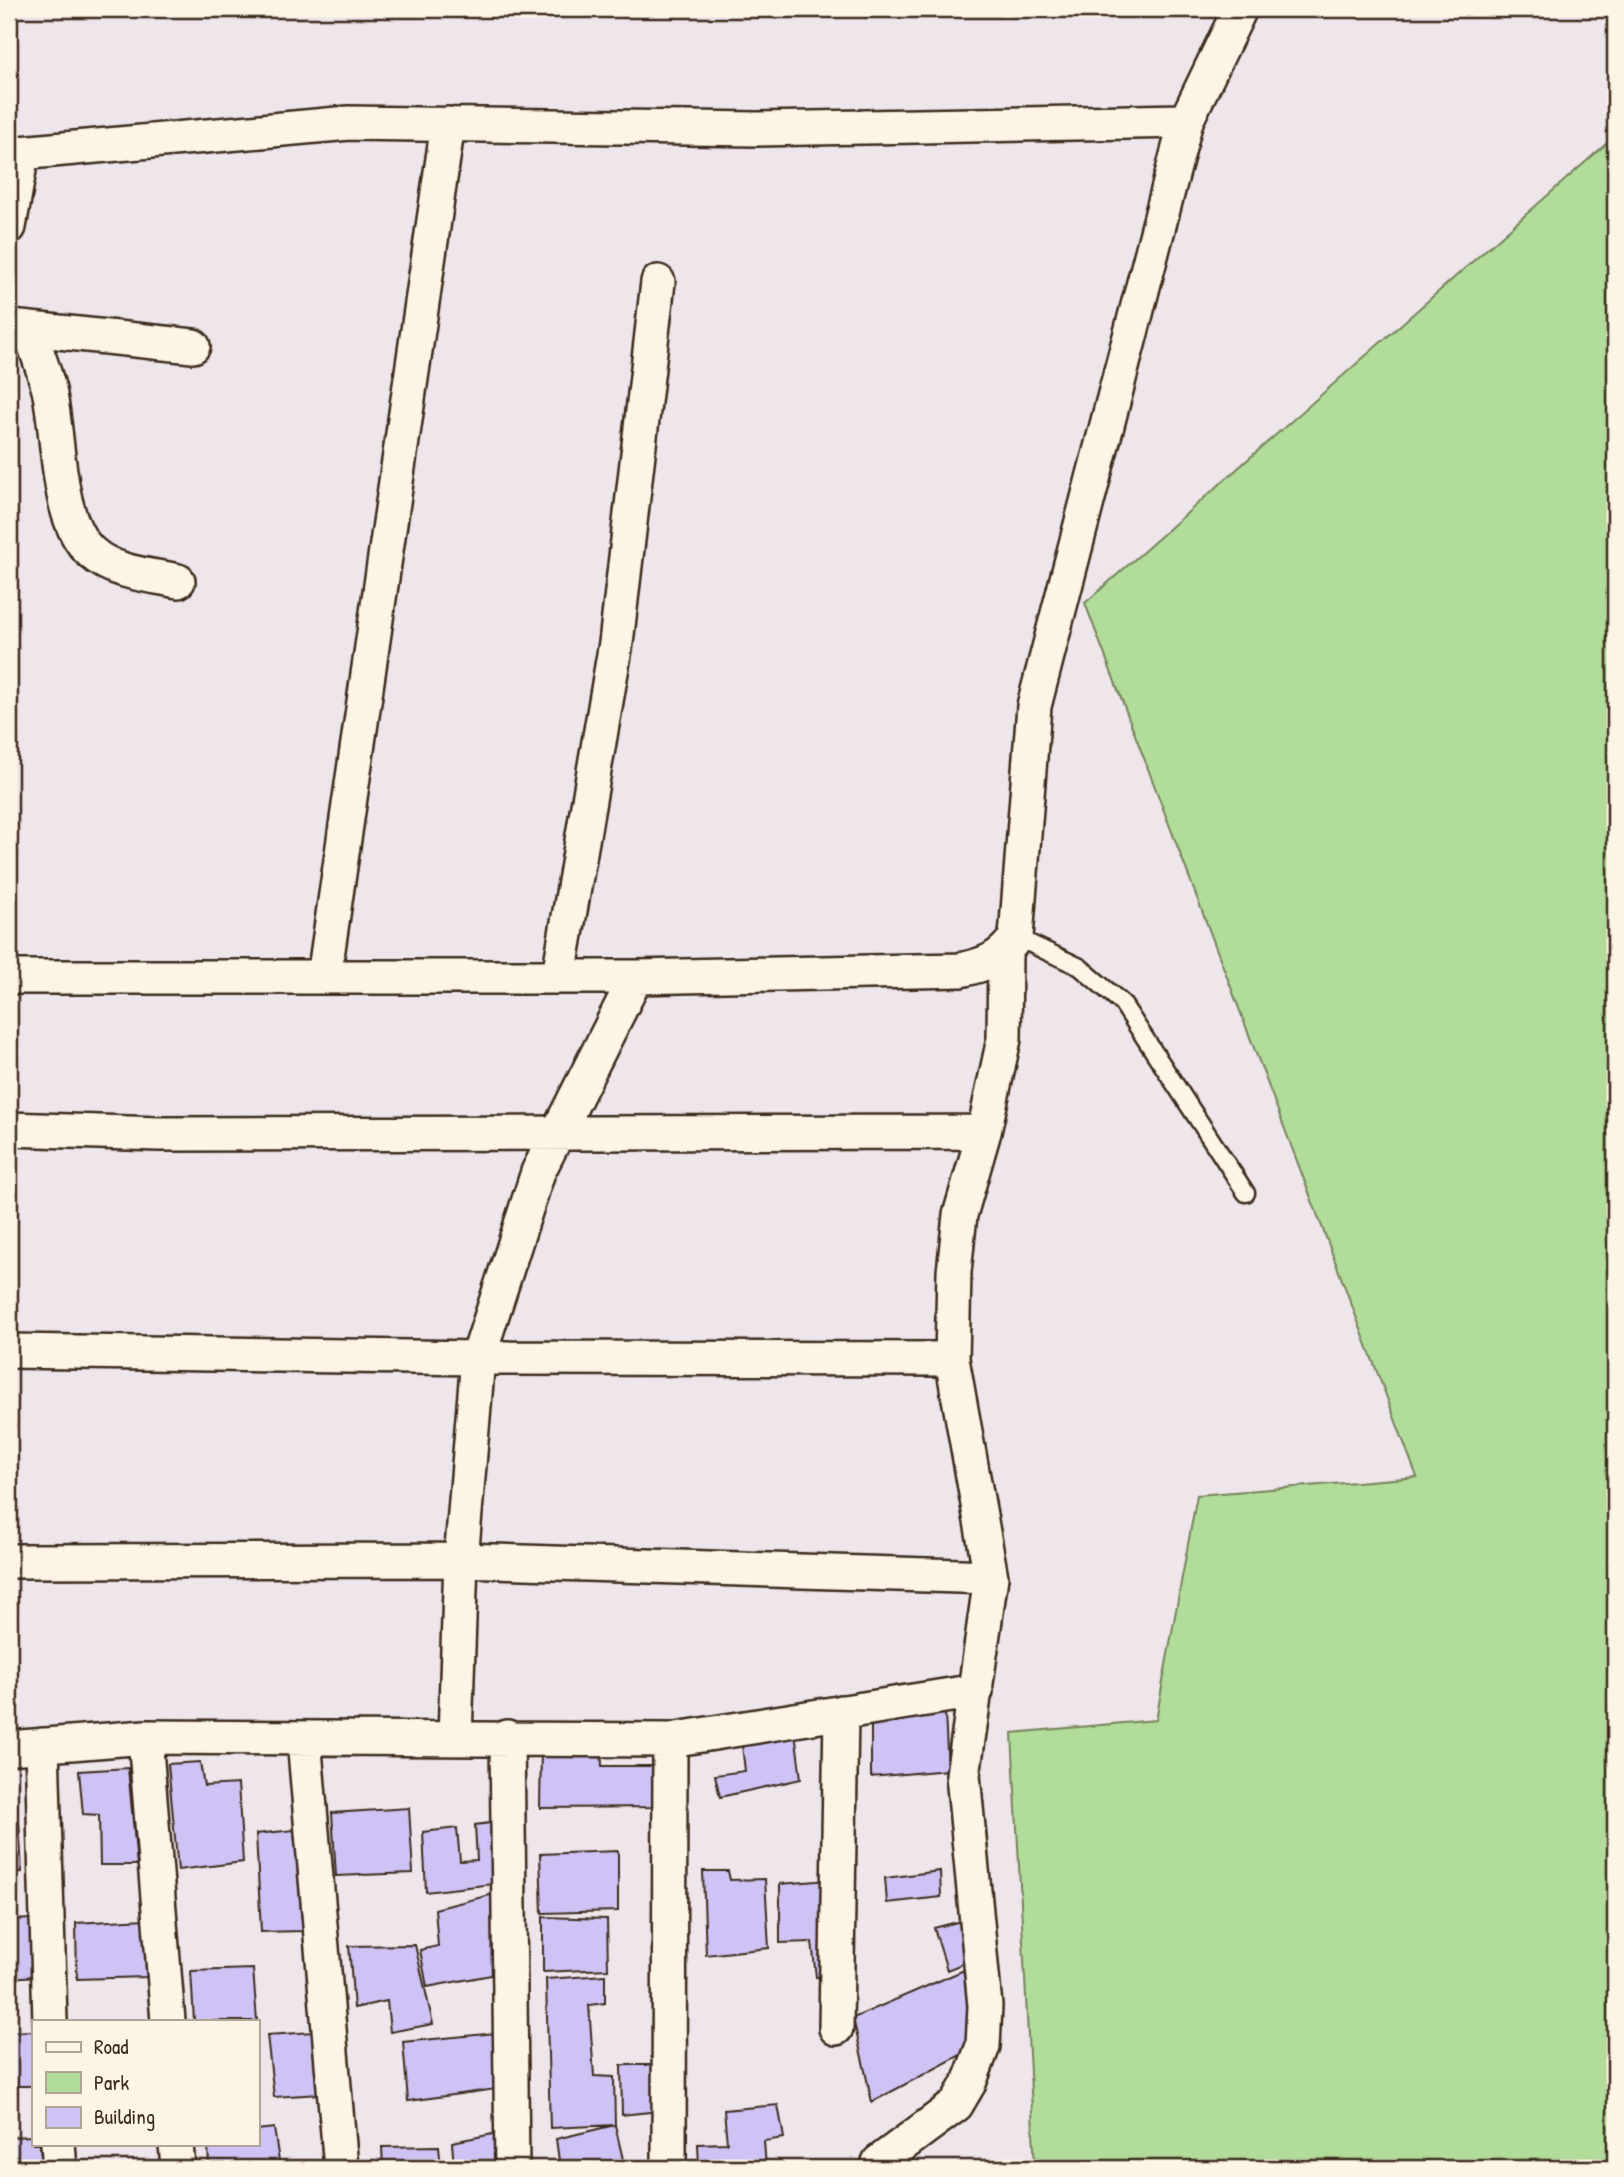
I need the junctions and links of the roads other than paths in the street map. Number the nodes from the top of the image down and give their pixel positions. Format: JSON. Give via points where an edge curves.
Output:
{"nodes":[{"id":1,"x":1240,"y":9,"type":"edge"},
{"id":2,"x":1186,"y":121,"type":"junction"},
{"id":3,"x":448,"y":124,"type":"junction"},
{"id":4,"x":15,"y":154,"type":"edge"},
{"id":5,"x":9,"y":227,"type":"edge"},
{"id":6,"x":658,"y":282,"type":"dead end"},
{"id":7,"x":19,"y":328,"type":"edge"},
{"id":8,"x":193,"y":346,"type":"dead end"},
{"id":9,"x":178,"y":581,"type":"dead end"},
{"id":10,"x":1010,"y":945,"type":"junction"},
{"id":11,"x":559,"y":975,"type":"junction"},
{"id":12,"x":9,"y":977,"type":"edge"},
{"id":13,"x":324,"y":977,"type":"junction"},
{"id":14,"x":636,"y":977,"type":"junction"},
{"id":15,"x":9,"y":1129,"type":"edge"},
{"id":16,"x":559,"y":1132,"type":"junction"},
{"id":17,"x":984,"y":1132,"type":"junction"},
{"id":18,"x":1246,"y":1193,"type":"dead end"},
{"id":19,"x":9,"y":1352,"type":"edge"},
{"id":20,"x":478,"y":1358,"type":"junction"},
{"id":21,"x":952,"y":1359,"type":"junction"},
{"id":22,"x":461,"y":1560,"type":"junction"},
{"id":23,"x":9,"y":1561,"type":"edge"},
{"id":24,"x":990,"y":1577,"type":"junction"},
{"id":25,"x":976,"y":1691,"type":"junction"},
{"id":26,"x":841,"y":1712,"type":"junction"},
{"id":27,"x":145,"y":1737,"type":"junction"},
{"id":28,"x":455,"y":1737,"type":"junction"},
{"id":29,"x":507,"y":1737,"type":"junction"},
{"id":30,"x":304,"y":1739,"type":"junction"},
{"id":31,"x":670,"y":1740,"type":"junction"},
{"id":32,"x":42,"y":1745,"type":"junction"},
{"id":33,"x":9,"y":1748,"type":"edge"},
{"id":34,"x":50,"y":2020,"type":"edge"},
{"id":35,"x":168,"y":2020,"type":"edge"},
{"id":36,"x":836,"y":2028,"type":"dead end"},
{"id":37,"x":58,"y":2146,"type":"edge"},
{"id":38,"x":176,"y":2146,"type":"edge"},
{"id":39,"x":879,"y":2162,"type":"dead end"},
{"id":40,"x":60,"y":2168,"type":"edge"},
{"id":41,"x":178,"y":2168,"type":"edge"},
{"id":42,"x":341,"y":2168,"type":"edge"},
{"id":43,"x":512,"y":2168,"type":"edge"},
{"id":44,"x":669,"y":2168,"type":"edge"}],
"edges":[{"from":1,"to":2,"type":"street"},
{"from":2,"to":3,"type":"street","via":[[757,129]]},
{"from":2,"to":10,"type":"street","via":[[1034,706]]},
{"from":3,"to":4,"type":"street","via":[[349,122]]},
{"from":3,"to":13,"type":"street"},
{"from":4,"to":5,"type":"street"},
{"from":6,"to":11,"type":"street","via":[[616,643]]},
{"from":7,"to":8,"type":"street"},
{"from":7,"to":9,"type":"street","via":[[49,390],[69,514],[77,536],[93,554],[114,567]]},
{"from":10,"to":14,"type":"street","via":[[984,965],[960,970]]},
{"from":10,"to":17,"type":"street","via":[[1004,1039]]},
{"from":10,"to":18,"type":"lane","via":[[1080,967],[1122,1003]]},
{"from":11,"to":13,"type":"street"},
{"from":11,"to":14,"type":"street"},
{"from":12,"to":13,"type":"street"},
{"from":14,"to":16,"type":"street"},
{"from":15,"to":16,"type":"street","via":[[159,1134]]},
{"from":16,"to":17,"type":"street"},
{"from":16,"to":20,"type":"street","via":[[538,1172]]},
{"from":17,"to":21,"type":"street","via":[[960,1215]]},
{"from":19,"to":20,"type":"street"},
{"from":20,"to":21,"type":"street"},
{"from":20,"to":22,"type":"street"},
{"from":21,"to":24,"type":"street"},
{"from":22,"to":23,"type":"street"},
{"from":22,"to":24,"type":"street"},
{"from":22,"to":28,"type":"street"},
{"from":24,"to":25,"type":"street"},
{"from":25,"to":26,"type":"street"},
{"from":25,"to":39,"type":"street","via":[[963,1775],[985,2007],[983,2046],[956,2105]]},
{"from":26,"to":31,"type":"street"},
{"from":26,"to":36,"type":"street"},
{"from":27,"to":30,"type":"street"},
{"from":27,"to":32,"type":"street"},
{"from":27,"to":35,"type":"street"},
{"from":28,"to":29,"type":"street"},
{"from":28,"to":30,"type":"street"},
{"from":29,"to":31,"type":"street"},
{"from":29,"to":43,"type":"street"},
{"from":30,"to":42,"type":"street"},
{"from":31,"to":44,"type":"street"},
{"from":32,"to":33,"type":"street"},
{"from":32,"to":34,"type":"street"},
{"from":37,"to":40,"type":"street"},
{"from":38,"to":41,"type":"street"}]}
